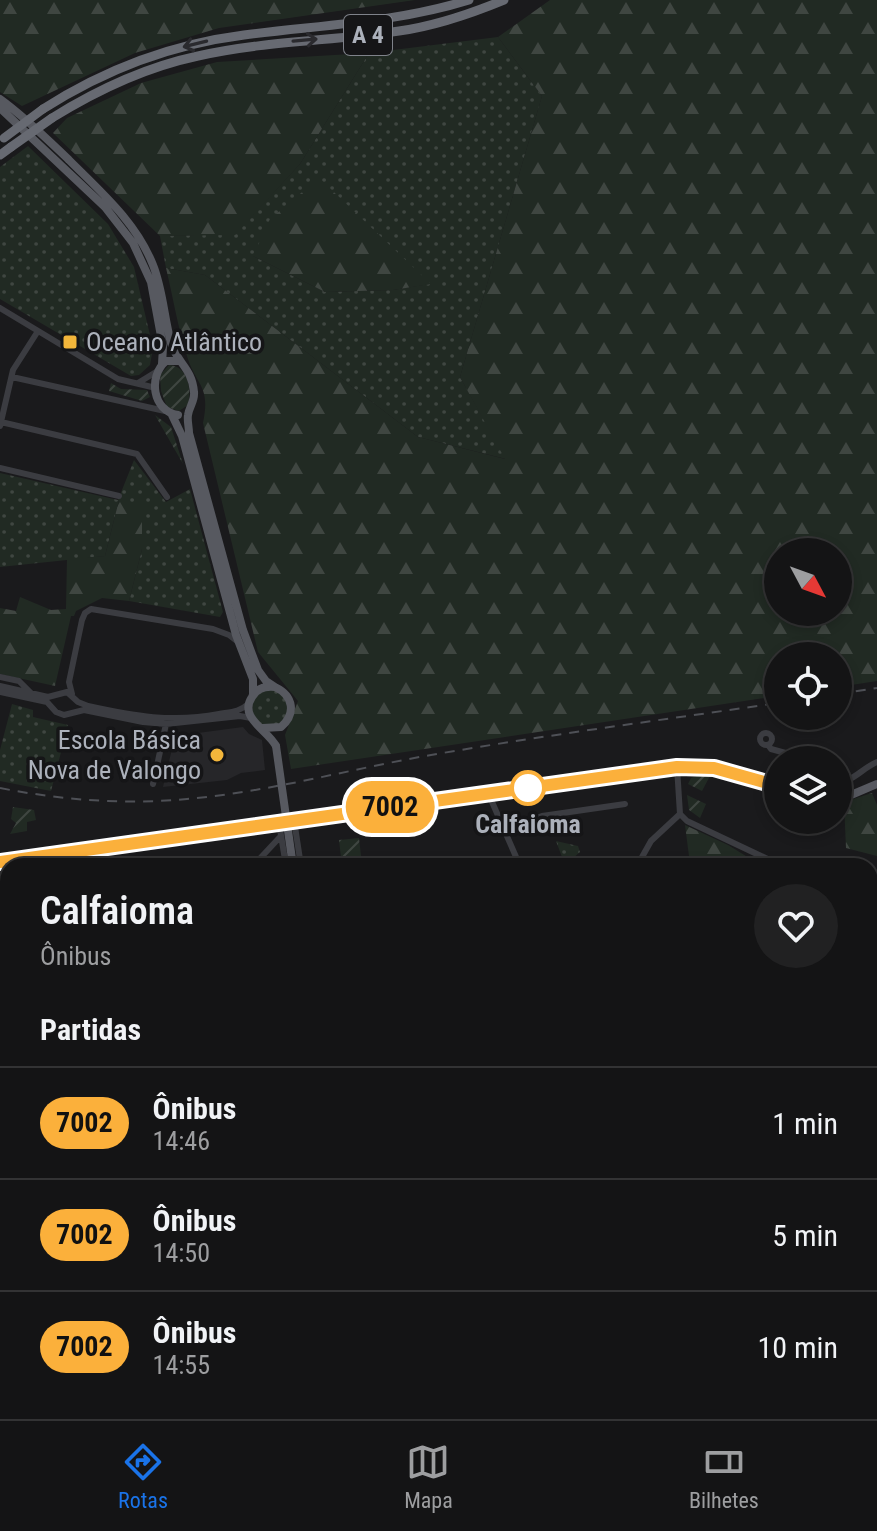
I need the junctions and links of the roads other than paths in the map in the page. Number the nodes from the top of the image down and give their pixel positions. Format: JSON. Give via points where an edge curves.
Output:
{"nodes":[{"id":1,"x":469,"y":0,"type":"edge"},
{"id":2,"x":504,"y":0,"type":"edge"},
{"id":3,"x":0,"y":99,"type":"edge"},
{"id":4,"x":0,"y":108,"type":"edge"},
{"id":5,"x":2,"y":139,"type":"edge"},
{"id":6,"x":0,"y":155,"type":"edge"},
{"id":7,"x":0,"y":308,"type":"edge"},
{"id":8,"x":38,"y":331,"type":"junction"},
{"id":9,"x":178,"y":361,"type":"junction"},
{"id":10,"x":159,"y":368,"type":"junction"},
{"id":11,"x":12,"y":377,"type":"junction"},
{"id":12,"x":138,"y":383,"type":"junction"},
{"id":13,"x":157,"y":393,"type":"junction"},
{"id":14,"x":140,"y":407,"type":"junction"},
{"id":15,"x":188,"y":412,"type":"junction"},
{"id":16,"x":169,"y":413,"type":"junction"},
{"id":17,"x":0,"y":424,"type":"edge"},
{"id":18,"x":0,"y":468,"type":"edge"},
{"id":19,"x":119,"y":496,"type":"dead end"},
{"id":20,"x":167,"y":497,"type":"dead end"},
{"id":21,"x":233,"y":622,"type":"junction"},
{"id":22,"x":213,"y":629,"type":"junction"},
{"id":23,"x":238,"y":642,"type":"junction"},
{"id":24,"x":0,"y":677,"type":"edge"},
{"id":25,"x":69,"y":682,"type":"junction"},
{"id":26,"x":275,"y":687,"type":"junction"},
{"id":27,"x":0,"y":689,"type":"edge"},
{"id":28,"x":31,"y":693,"type":"junction"},
{"id":29,"x":58,"y":694,"type":"junction"},
{"id":30,"x":73,"y":697,"type":"junction"},
{"id":31,"x":251,"y":700,"type":"junction"},
{"id":32,"x":53,"y":705,"type":"junction"},
{"id":33,"x":71,"y":713,"type":"junction"},
{"id":34,"x":251,"y":718,"type":"junction"},
{"id":35,"x":166,"y":724,"type":"junction"},
{"id":36,"x":282,"y":726,"type":"junction"},
{"id":37,"x":263,"y":728,"type":"junction"},
{"id":38,"x":276,"y":746,"type":"junction"},
{"id":39,"x":877,"y":762,"type":"edge"},
{"id":40,"x":677,"y":767,"type":"junction"},
{"id":41,"x":852,"y":778,"type":"edge"},
{"id":42,"x":764,"y":782,"type":"edge"},
{"id":43,"x":153,"y":784,"type":"dead end"},
{"id":44,"x":877,"y":784,"type":"edge"},
{"id":45,"x":498,"y":793,"type":"junction"},
{"id":46,"x":489,"y":795,"type":"junction"},
{"id":47,"x":852,"y":795,"type":"edge"},
{"id":48,"x":625,"y":804,"type":"dead end"},
{"id":49,"x":499,"y":814,"type":"junction"},
{"id":50,"x":680,"y":814,"type":"junction"},
{"id":51,"x":294,"y":820,"type":"junction"},
{"id":52,"x":279,"y":823,"type":"junction"},
{"id":53,"x":505,"y":829,"type":"junction"},
{"id":54,"x":280,"y":837,"type":"junction"},
{"id":55,"x":29,"y":858,"type":"edge"},
{"id":56,"x":260,"y":858,"type":"edge"},
{"id":57,"x":284,"y":858,"type":"edge"},
{"id":58,"x":292,"y":858,"type":"edge"},
{"id":59,"x":300,"y":858,"type":"edge"},
{"id":60,"x":517,"y":858,"type":"edge"},
{"id":61,"x":641,"y":858,"type":"edge"},
{"id":62,"x":765,"y":858,"type":"edge"}],
"edges":[{"from":1,"to":5,"type":"highway","number":"A 4","one_way":true,"bridge":true,"via":[[380,21],[201,42],[120,68],[68,93]]},
{"from":6,"to":2,"type":"highway","number":"A 4","one_way":true,"bridge":true,"via":[[115,83],[195,56],[400,31]]},
{"from":3,"to":9,"type":"main road","via":[[133,227],[157,276]]},
{"from":4,"to":10,"type":"main road","via":[[105,207],[133,243],[151,282],[163,347]]},
{"from":7,"to":8,"type":"street"},
{"from":8,"to":11,"type":"street"},
{"from":8,"to":12,"type":"street","via":[[118,379]]},
{"from":9,"to":10,"type":"main road"},
{"from":9,"to":15,"type":"main road","via":[[192,382],[194,401]]},
{"from":10,"to":12,"type":"street"},
{"from":10,"to":13,"type":"main road"},
{"from":11,"to":14,"type":"street"},
{"from":11,"to":17,"type":"street"},
{"from":12,"to":13,"type":"street"},
{"from":13,"to":14,"type":"street","via":[[152,404]]},
{"from":13,"to":16,"type":"main road"},
{"from":14,"to":16,"type":"street"},
{"from":15,"to":16,"type":"main road"},
{"from":15,"to":21,"type":"main road"},
{"from":16,"to":21,"type":"main road","via":[[182,436]]},
{"from":17,"to":20,"type":"street","via":[[137,454]]},
{"from":18,"to":19,"type":"street"},
{"from":21,"to":22,"type":"street"},
{"from":21,"to":23,"type":"main road"},
{"from":21,"to":26,"type":"main road","via":[[258,670]]},
{"from":22,"to":23,"type":"street"},
{"from":22,"to":25,"type":"street","via":[[95,608],[82,621]]},
{"from":23,"to":31,"type":"main road","via":[[253,679]]},
{"from":24,"to":28,"type":"street","via":[[19,681]]},
{"from":25,"to":29,"type":"street"},
{"from":25,"to":30,"type":"street"},
{"from":26,"to":31,"type":"main road","via":[[261,688]]},
{"from":26,"to":36,"type":"main road","via":[[290,702],[290,716]]},
{"from":27,"to":28,"type":"street"},
{"from":27,"to":32,"type":"street"},
{"from":28,"to":29,"type":"street"},
{"from":29,"to":30,"type":"street"},
{"from":29,"to":32,"type":"street"},
{"from":30,"to":31,"type":"street","via":[[88,706],[172,720],[241,710]]},
{"from":30,"to":33,"type":"street"},
{"from":31,"to":34,"type":"main road"},
{"from":32,"to":33,"type":"street","via":[[60,714]]},
{"from":33,"to":35,"type":"street","via":[[84,710]]},
{"from":34,"to":35,"type":"street"},
{"from":34,"to":37,"type":"main road"},
{"from":35,"to":43,"type":"street"},
{"from":36,"to":37,"type":"main road"},
{"from":36,"to":38,"type":"main road"},
{"from":37,"to":38,"type":"main road"},
{"from":38,"to":58,"type":"main road","bridge":true},
{"from":39,"to":41,"type":"street"},
{"from":40,"to":42,"type":"main road","via":[[714,768]]},
{"from":40,"to":45,"type":"street"},
{"from":40,"to":50,"type":"street"},
{"from":44,"to":47,"type":"main road"},
{"from":45,"to":46,"type":"street"},
{"from":45,"to":49,"type":"street"},
{"from":46,"to":49,"type":"street"},
{"from":46,"to":51,"type":"street"},
{"from":48,"to":53,"type":"street","via":[[542,816]]},
{"from":49,"to":53,"type":"street"},
{"from":50,"to":61,"type":"street","via":[[651,841]]},
{"from":50,"to":62,"type":"street"},
{"from":51,"to":52,"type":"street"},
{"from":51,"to":59,"type":"street"},
{"from":52,"to":54,"type":"street"},
{"from":52,"to":55,"type":"street"},
{"from":53,"to":60,"type":"street"},
{"from":54,"to":56,"type":"street"},
{"from":54,"to":57,"type":"street"}]}
